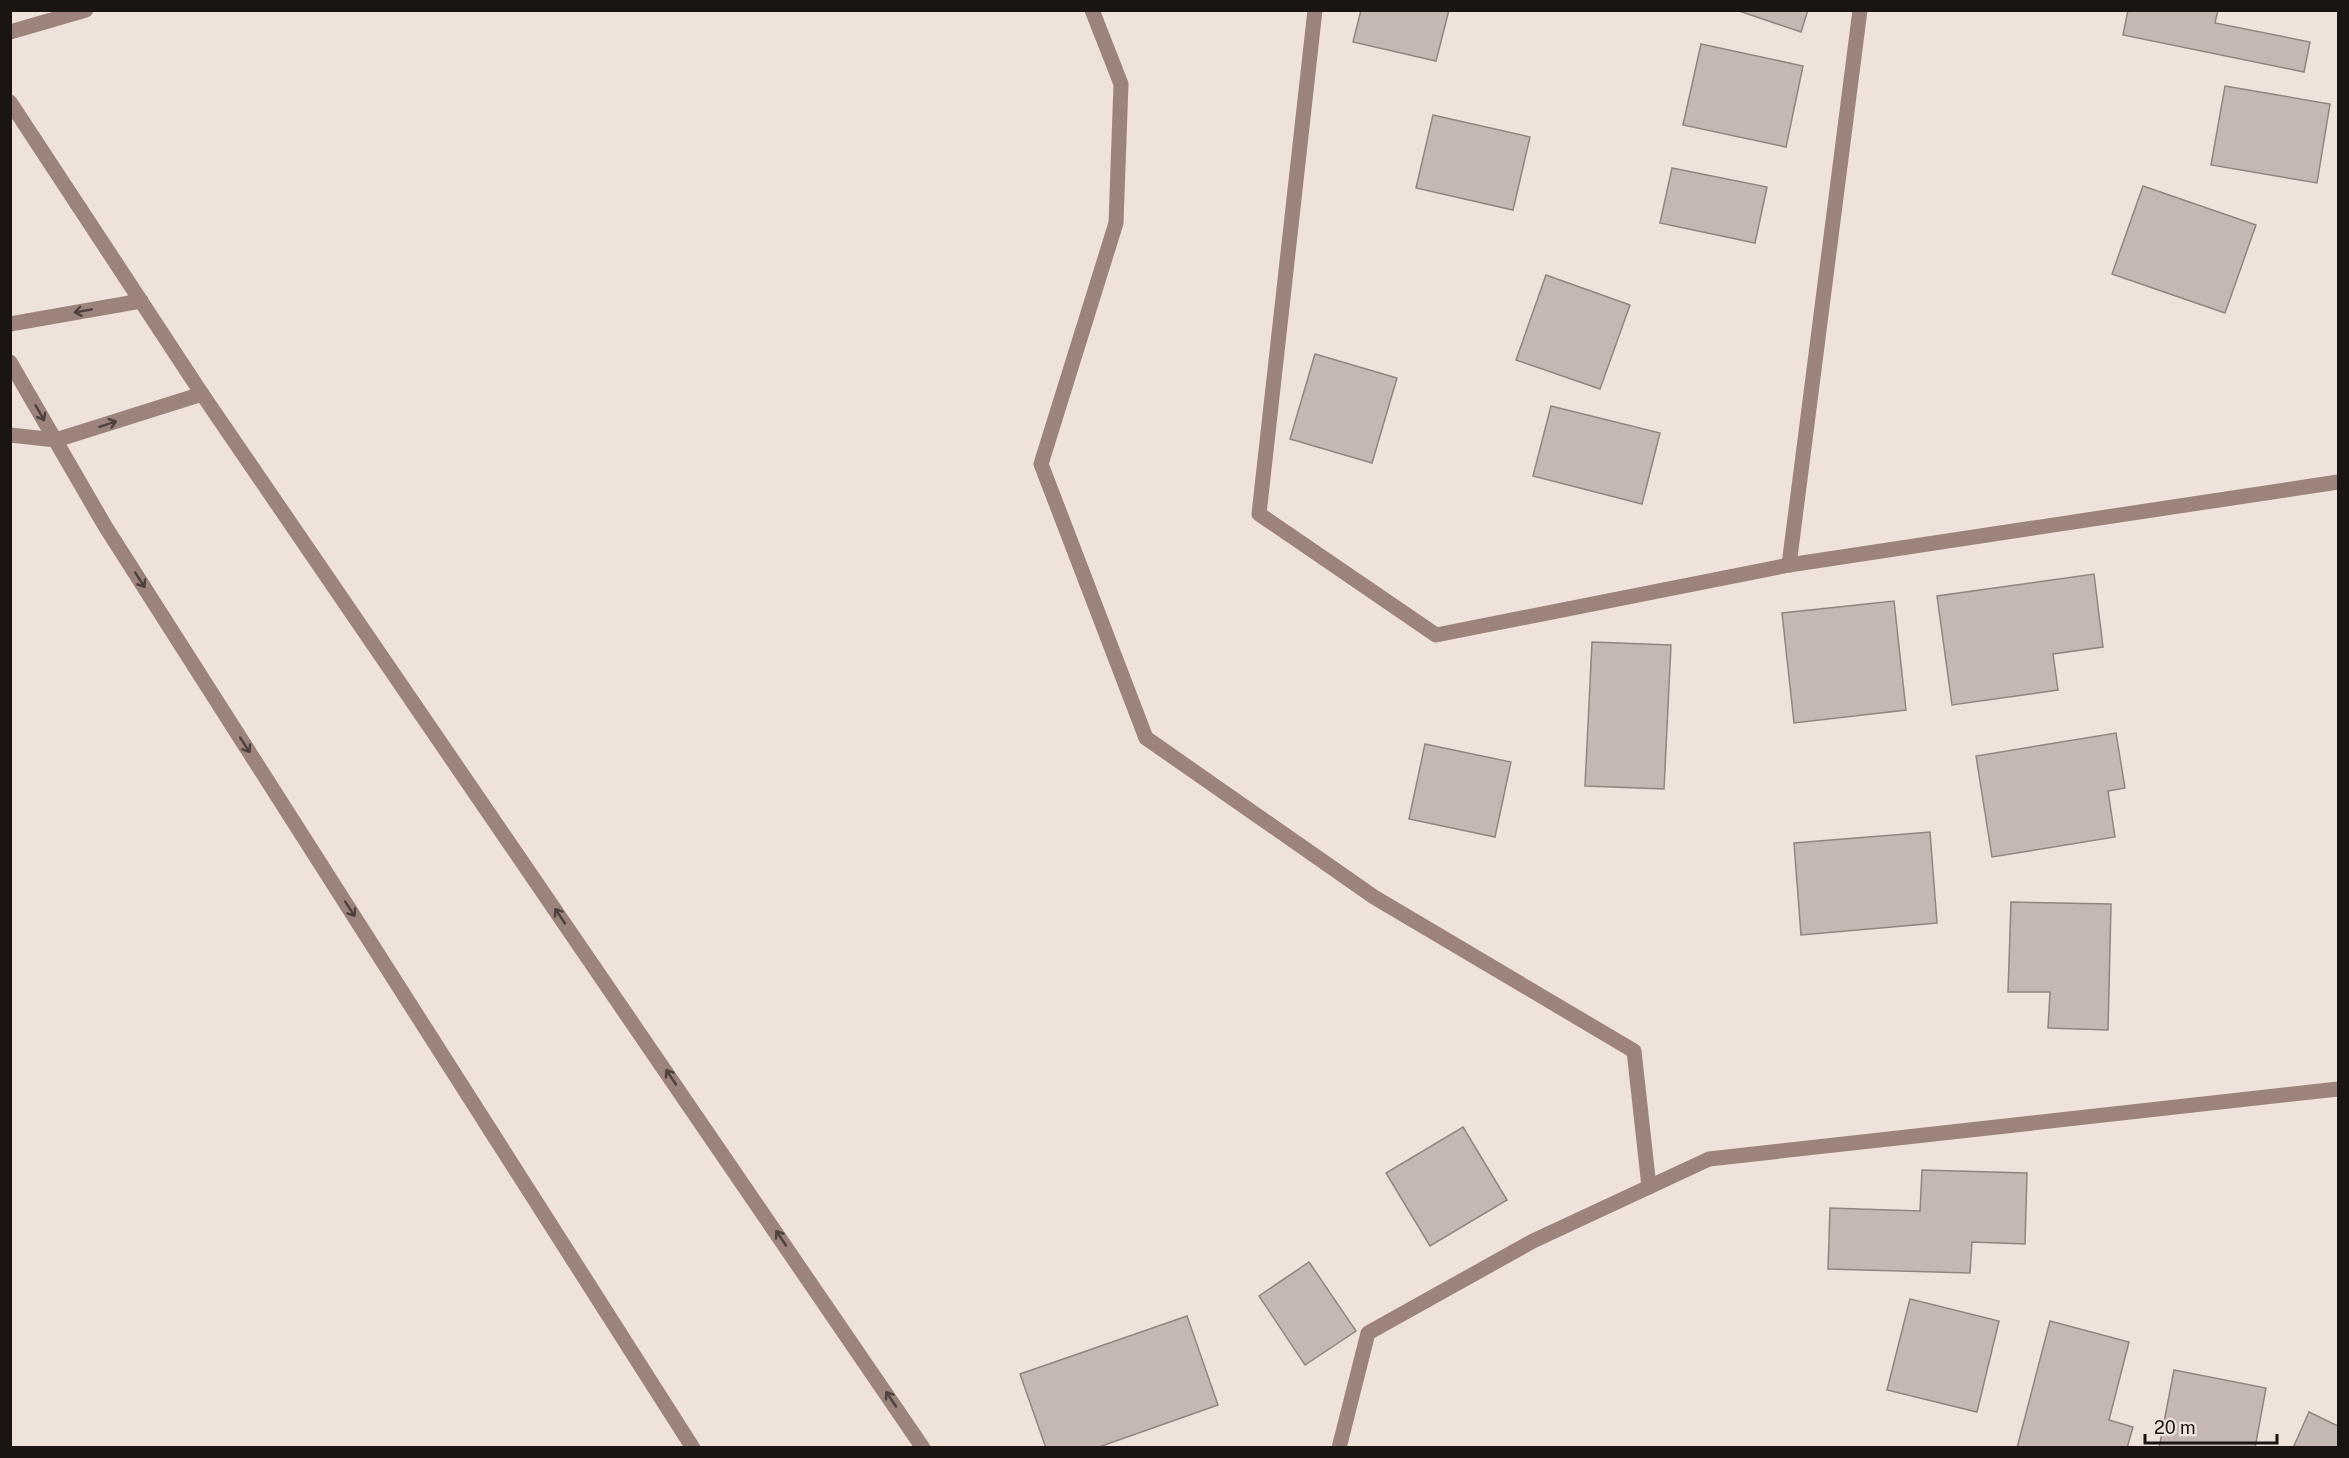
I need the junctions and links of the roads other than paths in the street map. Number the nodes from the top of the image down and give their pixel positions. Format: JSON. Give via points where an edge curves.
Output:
{"nodes":[{"id":1,"x":86,"y":10,"type":"edge"},
{"id":2,"x":1092,"y":10,"type":"edge"},
{"id":3,"x":1315,"y":10,"type":"edge"},
{"id":4,"x":1860,"y":10,"type":"edge"},
{"id":5,"x":10,"y":32,"type":"edge"},
{"id":6,"x":10,"y":102,"type":"edge"},
{"id":7,"x":141,"y":301,"type":"junction"},
{"id":8,"x":10,"y":324,"type":"edge"},
{"id":9,"x":10,"y":363,"type":"edge"},
{"id":10,"x":202,"y":394,"type":"junction"},
{"id":11,"x":10,"y":435,"type":"edge"},
{"id":12,"x":56,"y":440,"type":"junction"},
{"id":13,"x":2338,"y":482,"type":"edge"},
{"id":14,"x":1789,"y":566,"type":"junction"},
{"id":15,"x":2338,"y":1089,"type":"edge"},
{"id":16,"x":1650,"y":1187,"type":"junction"},
{"id":17,"x":1342,"y":1447,"type":"edge"},
{"id":18,"x":693,"y":1448,"type":"edge"},
{"id":19,"x":923,"y":1448,"type":"edge"}],
"edges":[{"from":1,"to":5,"type":"street"},
{"from":2,"to":16,"type":"street","via":[[1121,84],[1116,223],[1041,464],[1146,738],[1374,897],[1634,1051]]},
{"from":3,"to":14,"type":"street","via":[[1259,514],[1436,635]]},
{"from":4,"to":14,"type":"street"},
{"from":6,"to":7,"type":"street"},
{"from":7,"to":8,"type":"street","one_way":true},
{"from":7,"to":10,"type":"street"},
{"from":9,"to":12,"type":"street","one_way":true},
{"from":12,"to":10,"type":"street","one_way":true},
{"from":19,"to":10,"type":"street","one_way":true},
{"from":11,"to":12,"type":"street"},
{"from":12,"to":18,"type":"street","one_way":true,"via":[[105,526]]},
{"from":13,"to":14,"type":"street"},
{"from":15,"to":16,"type":"street","via":[[1709,1159]]},
{"from":16,"to":17,"type":"street","via":[[1533,1240],[1368,1333]]}]}
